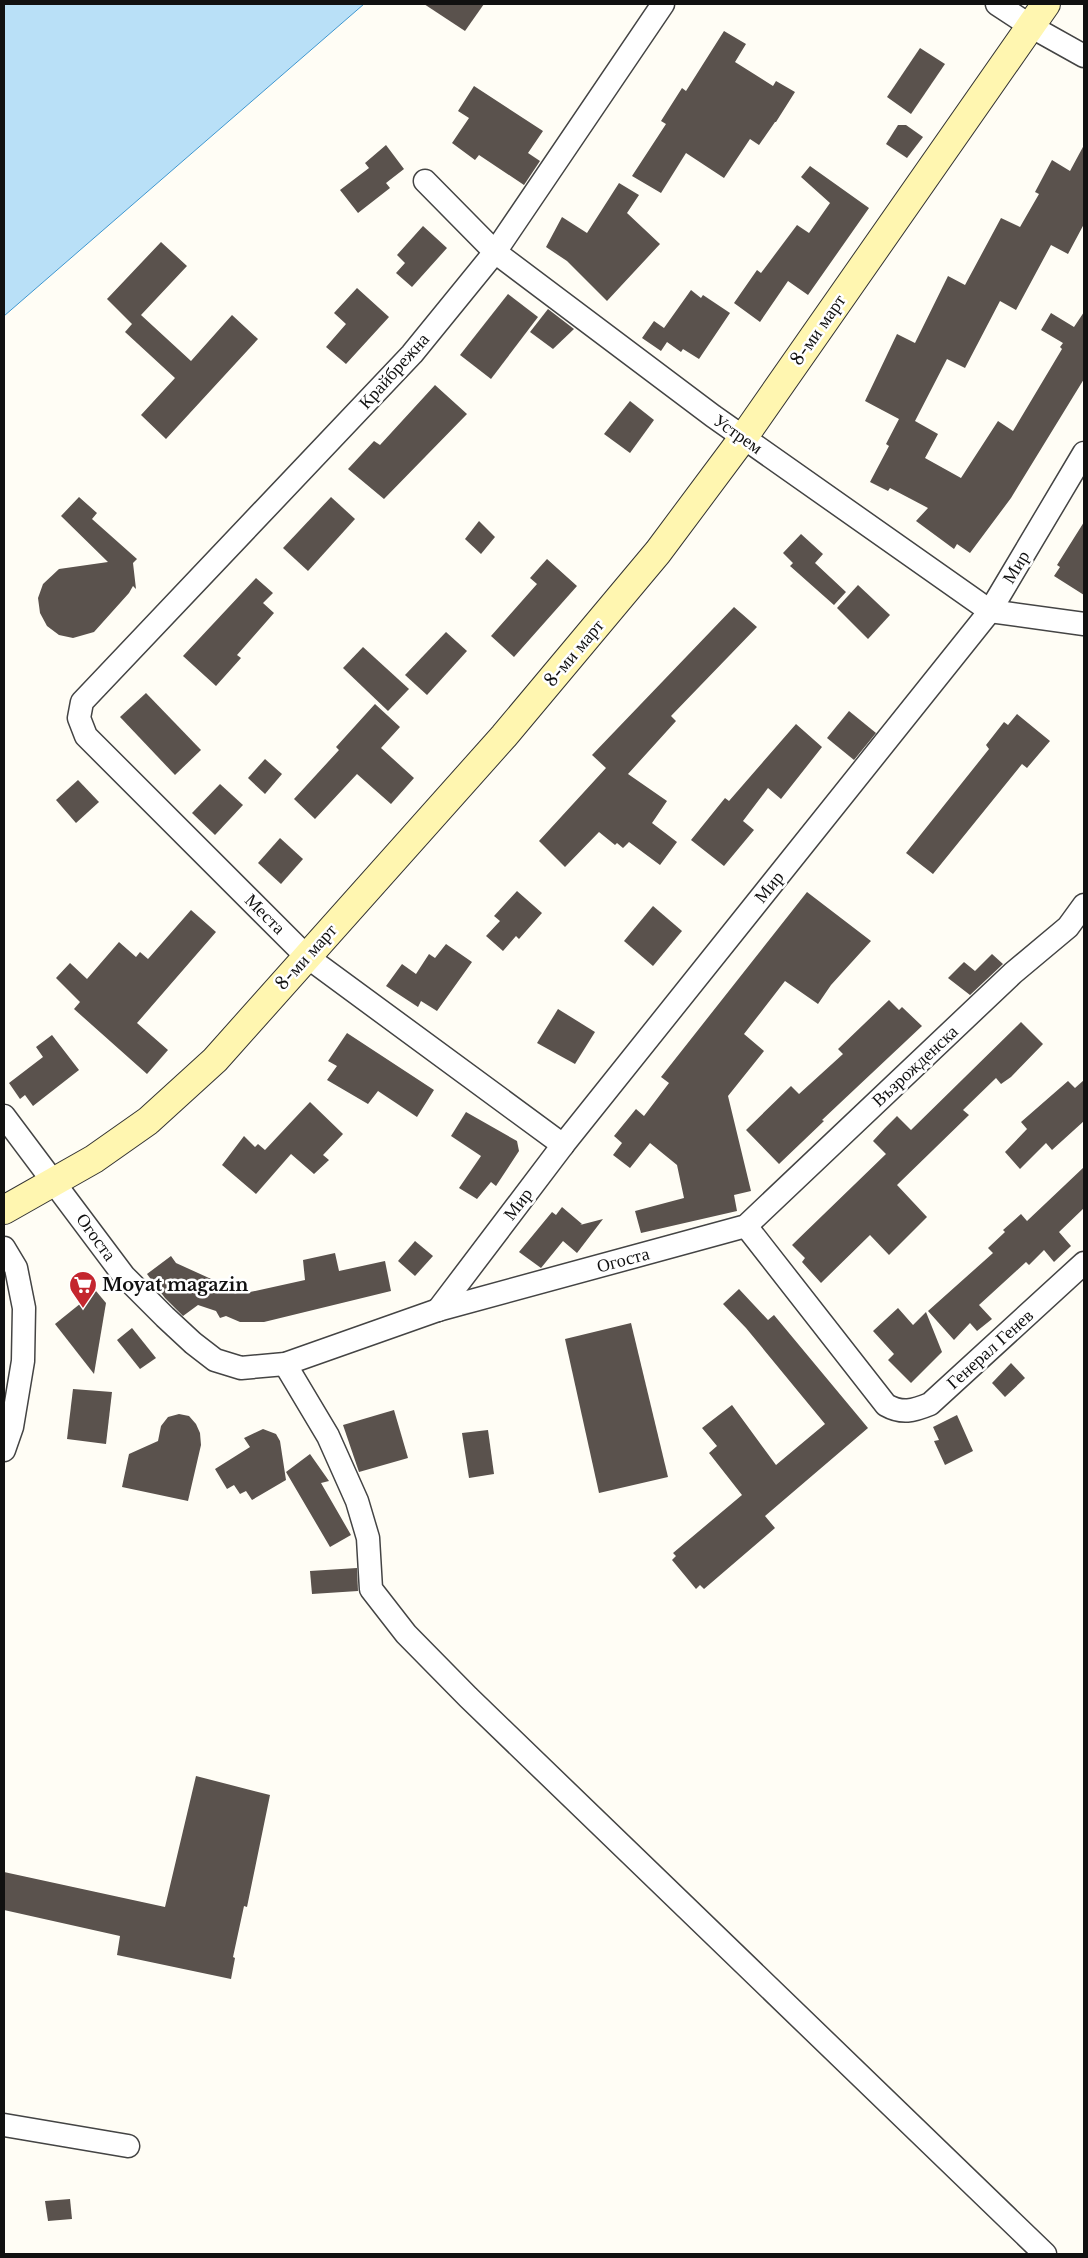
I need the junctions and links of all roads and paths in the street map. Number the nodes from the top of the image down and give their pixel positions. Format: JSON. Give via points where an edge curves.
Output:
{"nodes":[{"id":1,"x":663,"y":4,"type":"edge"},
{"id":2,"x":997,"y":4,"type":"edge"},
{"id":3,"x":1046,"y":4,"type":"edge"},
{"id":4,"x":1032,"y":27,"type":"junction"},
{"id":5,"x":1084,"y":56,"type":"edge"},
{"id":6,"x":425,"y":181,"type":"dead end"},
{"id":7,"x":495,"y":252,"type":"junction"},
{"id":8,"x":744,"y":438,"type":"junction"},
{"id":9,"x":1084,"y":453,"type":"edge"},
{"id":10,"x":990,"y":611,"type":"junction"},
{"id":11,"x":1084,"y":624,"type":"edge"},
{"id":12,"x":82,"y":702,"type":"joint"},
{"id":13,"x":1084,"y":905,"type":"edge"},
{"id":14,"x":306,"y":956,"type":"junction"},
{"id":15,"x":4,"y":1116,"type":"edge"},
{"id":16,"x":563,"y":1145,"type":"junction"},
{"id":17,"x":54,"y":1180,"type":"junction"},
{"id":18,"x":4,"y":1210,"type":"edge"},
{"id":19,"x":746,"y":1226,"type":"junction"},
{"id":20,"x":4,"y":1248,"type":"edge"},
{"id":21,"x":1084,"y":1263,"type":"edge"},
{"id":22,"x":438,"y":1310,"type":"junction"},
{"id":23,"x":285,"y":1364,"type":"junction"},
{"id":24,"x":4,"y":1450,"type":"edge"},
{"id":25,"x":4,"y":2126,"type":"edge"},
{"id":26,"x":128,"y":2146,"type":"dead end"},
{"id":27,"x":1045,"y":2254,"type":"edge"}],
"edges":[{"from":1,"to":7,"type":"street","name":"Крайбрежна"},
{"from":2,"to":4,"type":"street"},
{"from":3,"to":4,"type":"main road","name":"8-ми март"},
{"from":4,"to":5,"type":"street"},
{"from":4,"to":8,"type":"main road","name":"8-ми март"},
{"from":6,"to":7,"type":"street","name":"Устрем"},
{"from":7,"to":8,"type":"street","name":"Устрем"},
{"from":7,"to":12,"type":"street","name":"Крайбрежна","via":[[412,354]]},
{"from":8,"to":10,"type":"street","name":"Устрем"},
{"from":8,"to":14,"type":"main road","name":"8-ми март","via":[[658,552],[504,736]]},
{"from":9,"to":10,"type":"street","name":"Мир"},
{"from":10,"to":11,"type":"street","name":"Устрем"},
{"from":10,"to":16,"type":"street","name":"Мир"},
{"from":12,"to":14,"type":"street","name":"Места","via":[[79,718],[86,736]]},
{"from":13,"to":19,"type":"street","name":"Възрожденска","via":[[1068,927],[1014,972]]},
{"from":14,"to":16,"type":"street","name":"Места"},
{"from":14,"to":17,"type":"main road","name":"8-ми март","via":[[215,1060],[155,1115],[94,1158]]},
{"from":15,"to":17,"type":"street","name":"Огоста"},
{"from":16,"to":22,"type":"street","name":"Мир"},
{"from":17,"to":18,"type":"main road","name":"8-ми март"},
{"from":17,"to":23,"type":"street","name":"Огоста","via":[[124,1276],[193,1343],[215,1360],[241,1368]]},
{"from":19,"to":21,"type":"street","name":"Генерал Генев","via":[[886,1405],[904,1412],[930,1404]]},
{"from":19,"to":22,"type":"street","name":"Огоста"},
{"from":20,"to":24,"type":"street","via":[[16,1268],[24,1308],[22,1361],[12,1427]]},
{"from":22,"to":23,"type":"street","name":"Огоста"},
{"from":23,"to":27,"type":"street","via":[[328,1436],[358,1501],[368,1538],[371,1589],[406,1634]]},
{"from":25,"to":26,"type":"street"}]}
